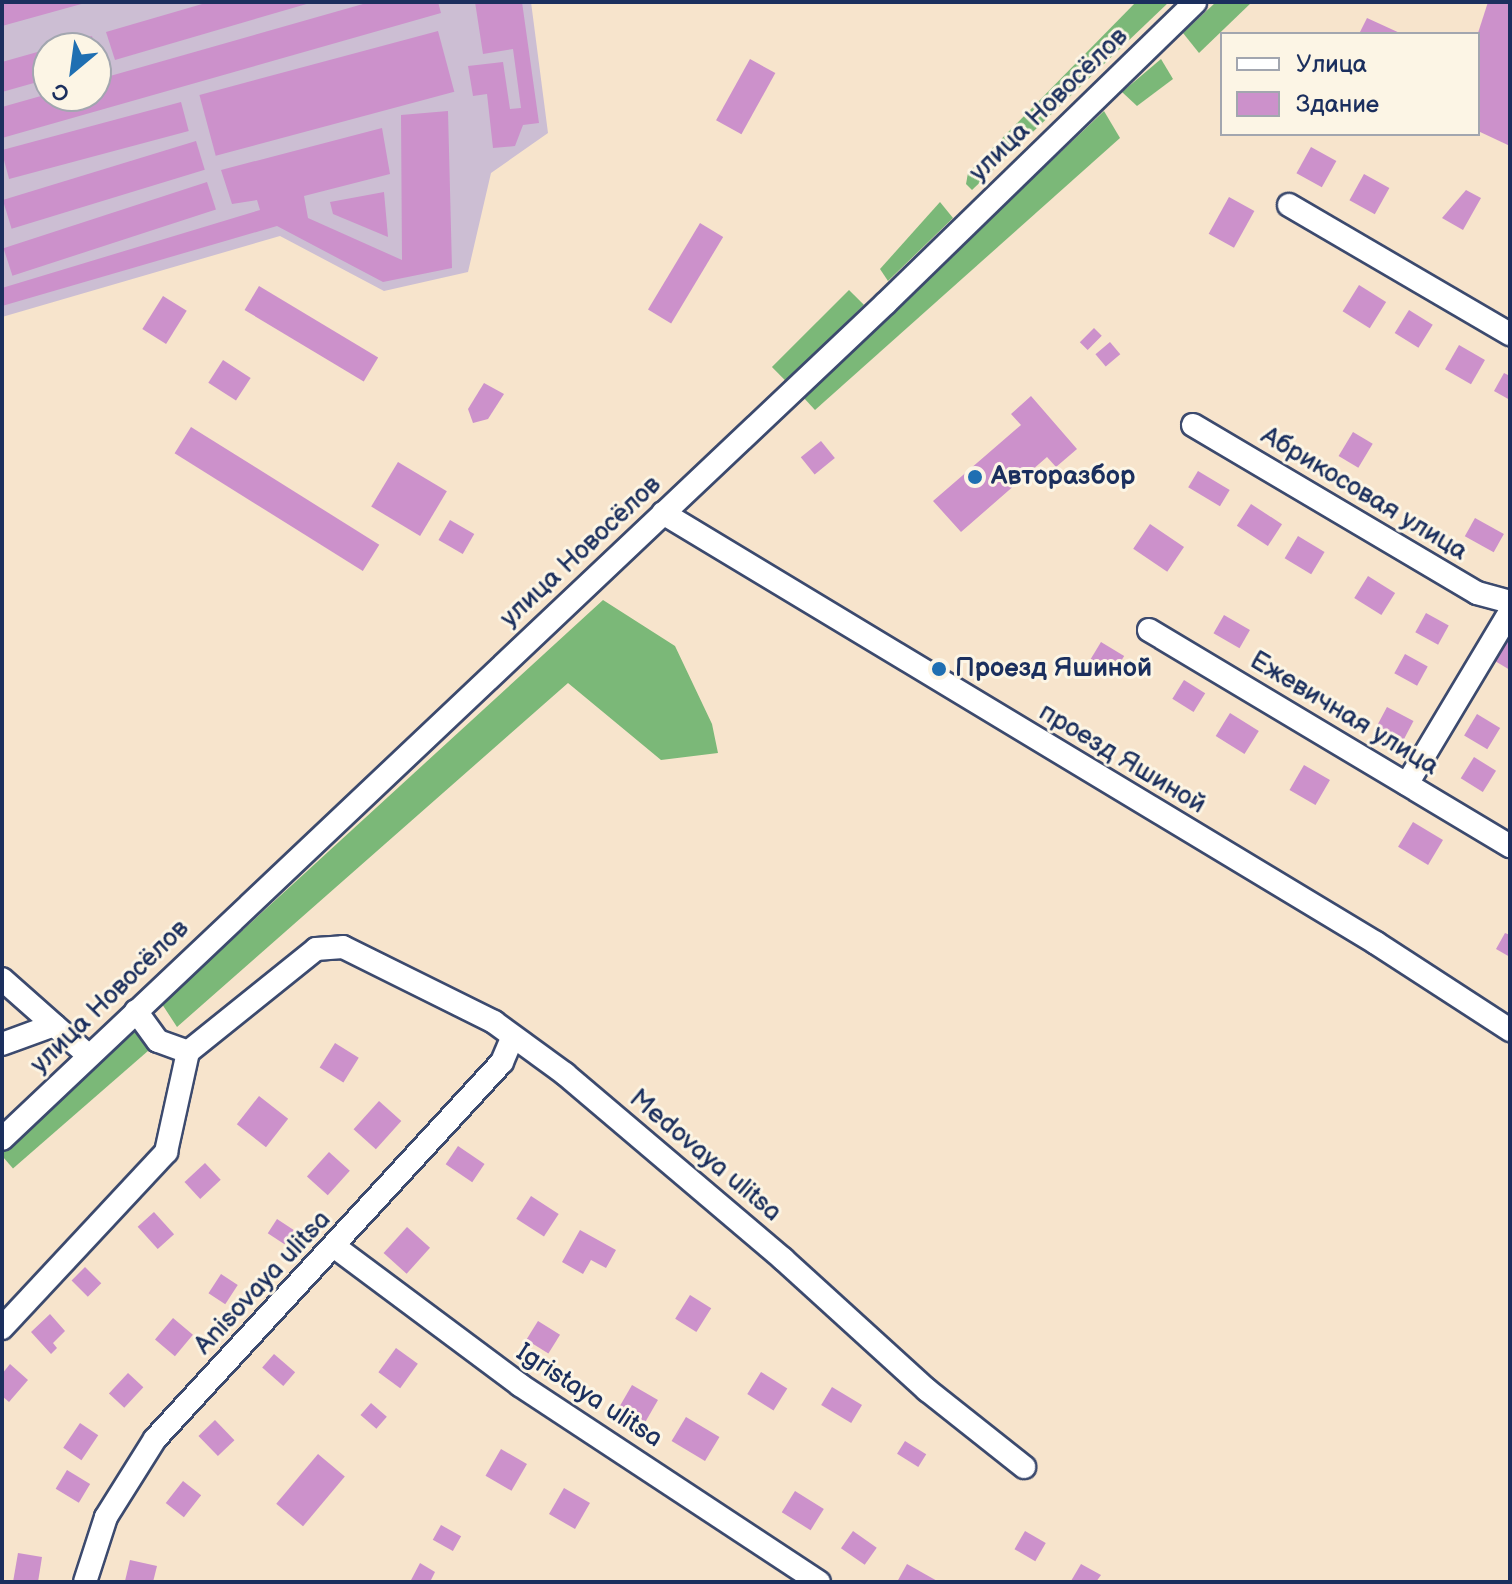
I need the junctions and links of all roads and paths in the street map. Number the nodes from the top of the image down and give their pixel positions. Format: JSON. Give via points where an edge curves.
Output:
{"nodes":[{"id":1,"x":1195,"y":2,"type":"edge"},
{"id":2,"x":1289,"y":205,"type":"dead end"},
{"id":3,"x":1510,"y":334,"type":"edge"},
{"id":4,"x":1193,"y":425,"type":"dead end"},
{"id":5,"x":663,"y":513,"type":"junction"},
{"id":6,"x":1510,"y":602,"type":"edge"},
{"id":7,"x":1510,"y":612,"type":"edge"},
{"id":8,"x":1149,"y":630,"type":"dead end"},
{"id":9,"x":1407,"y":784,"type":"junction"},
{"id":10,"x":1510,"y":846,"type":"edge"},
{"id":11,"x":2,"y":979,"type":"edge"},
{"id":12,"x":136,"y":1011,"type":"junction"},
{"id":13,"x":54,"y":1025,"type":"junction"},
{"id":14,"x":1510,"y":1030,"type":"edge"},
{"id":15,"x":512,"y":1039,"type":"junction"},
{"id":16,"x":2,"y":1044,"type":"edge"},
{"id":17,"x":188,"y":1052,"type":"junction"},
{"id":18,"x":89,"y":1056,"type":"junction"},
{"id":19,"x":2,"y":1139,"type":"edge"},
{"id":20,"x":335,"y":1247,"type":"junction"},
{"id":21,"x":2,"y":1328,"type":"edge"},
{"id":22,"x":1024,"y":1467,"type":"dead end"},
{"id":23,"x":85,"y":1582,"type":"edge"},
{"id":24,"x":819,"y":1582,"type":"edge"}],
"edges":[{"from":1,"to":5,"type":"street","name":"улица Новосёлов"},
{"from":2,"to":3,"type":"street"},
{"from":4,"to":6,"type":"street","name":"Абрикосовая улица","via":[[1477,593]]},
{"from":5,"to":12,"type":"street","name":"улица Новосёлов"},
{"from":5,"to":14,"type":"street","name":"проезд Яшиной","via":[[1376,943]]},
{"from":7,"to":9,"type":"street"},
{"from":8,"to":9,"type":"street","name":"Ежевичная улица"},
{"from":9,"to":10,"type":"street","name":"Ежевичная улица"},
{"from":11,"to":13,"type":"street"},
{"from":12,"to":17,"type":"street","via":[[158,1041]]},
{"from":12,"to":18,"type":"street","name":"улица Новосёлов"},
{"from":13,"to":16,"type":"street"},
{"from":13,"to":18,"type":"street"},
{"from":15,"to":17,"type":"street","name":"Medovaya ulitsa","via":[[494,1022],[343,947],[316,949]]},
{"from":15,"to":20,"type":"street","name":"Anisovaya ulitsa","via":[[502,1062]]},
{"from":15,"to":22,"type":"street","name":"Medovaya ulitsa","via":[[565,1074],[927,1390]]},
{"from":17,"to":21,"type":"street","via":[[166,1152]]},
{"from":18,"to":19,"type":"street","name":"улица Новосёлов"},
{"from":20,"to":23,"type":"street","name":"Anisovaya ulitsa","via":[[155,1439],[106,1517]]},
{"from":20,"to":24,"type":"street","name":"Igristaya ulitsa","via":[[520,1385]]}]}
